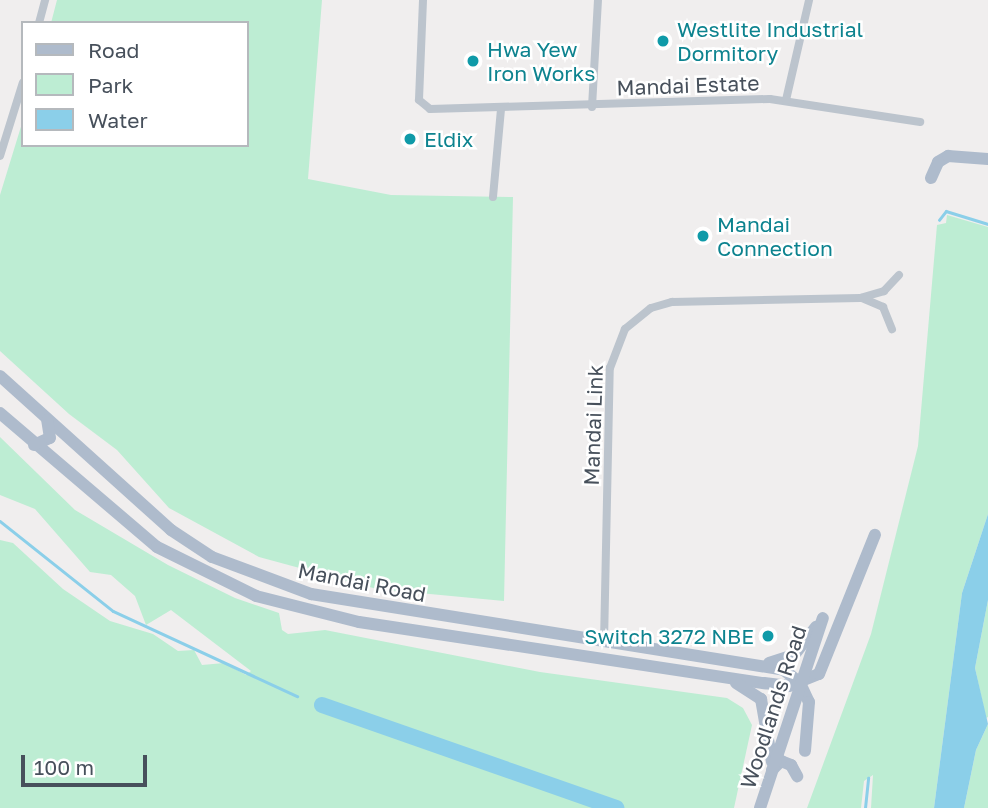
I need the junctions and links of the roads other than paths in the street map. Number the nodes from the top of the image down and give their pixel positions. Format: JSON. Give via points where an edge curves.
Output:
{"nodes":[{"id":1,"x":46,"y":0,"type":"edge"},
{"id":2,"x":423,"y":0,"type":"edge"},
{"id":3,"x":598,"y":0,"type":"edge"},
{"id":4,"x":809,"y":0,"type":"edge"},
{"id":5,"x":40,"y":21,"type":"edge"},
{"id":6,"x":21,"y":88,"type":"edge"},
{"id":7,"x":786,"y":100,"type":"junction"},
{"id":8,"x":592,"y":107,"type":"junction"},
{"id":9,"x":501,"y":109,"type":"junction"},
{"id":10,"x":920,"y":122,"type":"dead end"},
{"id":11,"x":0,"y":156,"type":"edge"},
{"id":12,"x":988,"y":159,"type":"edge"},
{"id":13,"x":931,"y":178,"type":"dead end"},
{"id":14,"x":493,"y":197,"type":"dead end"},
{"id":15,"x":899,"y":275,"type":"dead end"},
{"id":16,"x":860,"y":298,"type":"junction"},
{"id":17,"x":892,"y":329,"type":"dead end"},
{"id":18,"x":0,"y":376,"type":"edge"},
{"id":19,"x":0,"y":413,"type":"edge"},
{"id":20,"x":45,"y":417,"type":"junction"},
{"id":21,"x":34,"y":445,"type":"junction"},
{"id":22,"x":875,"y":535,"type":"dead end"},
{"id":23,"x":432,"y":615,"type":"junction"},
{"id":24,"x":445,"y":635,"type":"junction"},
{"id":25,"x":815,"y":639,"type":"junction"},
{"id":26,"x":604,"y":643,"type":"junction"},
{"id":27,"x":744,"y":662,"type":"junction"},
{"id":28,"x":781,"y":662,"type":"junction"},
{"id":29,"x":723,"y":677,"type":"junction"},
{"id":30,"x":800,"y":683,"type":"junction"},
{"id":31,"x":805,"y":751,"type":"dead end"},
{"id":32,"x":772,"y":768,"type":"junction"},
{"id":33,"x":797,"y":776,"type":"dead end"},
{"id":34,"x":760,"y":808,"type":"edge"}],
"edges":[{"from":1,"to":5,"type":"street"},
{"from":2,"to":9,"type":"street","name":"Mandai Estate","via":[[420,103],[435,110]]},
{"from":3,"to":8,"type":"street","name":"Mandai Estate"},
{"from":4,"to":7,"type":"street","name":"Mandai Estate"},
{"from":6,"to":11,"type":"street"},
{"from":7,"to":8,"type":"street","name":"Mandai Estate"},
{"from":7,"to":10,"type":"street","name":"Mandai Estate"},
{"from":8,"to":9,"type":"street","name":"Mandai Estate"},
{"from":9,"to":14,"type":"street"},
{"from":12,"to":13,"type":"main road","via":[[948,156],[938,162]]},
{"from":15,"to":16,"type":"street","name":"Mandai Link","via":[[884,291]]},
{"from":16,"to":17,"type":"street","via":[[883,307]]},
{"from":16,"to":26,"type":"street","name":"Mandai Link","via":[[672,302],[650,308],[625,329],[610,368]]},
{"from":18,"to":20,"type":"main road","name":"Mandai Road"},
{"from":19,"to":21,"type":"main road","name":"Mandai Road"},
{"from":20,"to":21,"type":"main road","via":[[50,438]]},
{"from":20,"to":23,"type":"main road","name":"Mandai Road","via":[[171,530],[212,557],[311,594]]},
{"from":21,"to":24,"type":"main road","name":"Mandai Road","via":[[158,547],[206,574],[256,596],[326,615]]},
{"from":22,"to":30,"type":"main road","via":[[822,668],[815,678]]},
{"from":23,"to":24,"type":"main road","via":[[432,625]]},
{"from":23,"to":26,"type":"main road","name":"Mandai Road"},
{"from":24,"to":29,"type":"main road","name":"Mandai Road"},
{"from":25,"to":28,"type":"main road","via":[[797,658]]},
{"from":25,"to":28,"type":"main road","name":"Woodlands Road","via":[[823,618],[799,651]]},
{"from":25,"to":30,"type":"main road","name":"Woodlands Road"},
{"from":26,"to":27,"type":"main road","name":"Mandai Road"},
{"from":27,"to":28,"type":"main road"},
{"from":27,"to":30,"type":"main road","via":[[784,670]]},
{"from":29,"to":30,"type":"main road","name":"Mandai Road","via":[[789,686]]},
{"from":29,"to":32,"type":"main road","via":[[761,699]]},
{"from":30,"to":31,"type":"main road","via":[[810,712]]},
{"from":30,"to":32,"type":"main road","name":"Woodlands Road"},
{"from":32,"to":33,"type":"main road","via":[[781,761],[791,765]]},
{"from":32,"to":34,"type":"main road","name":"Woodlands Road"}]}
